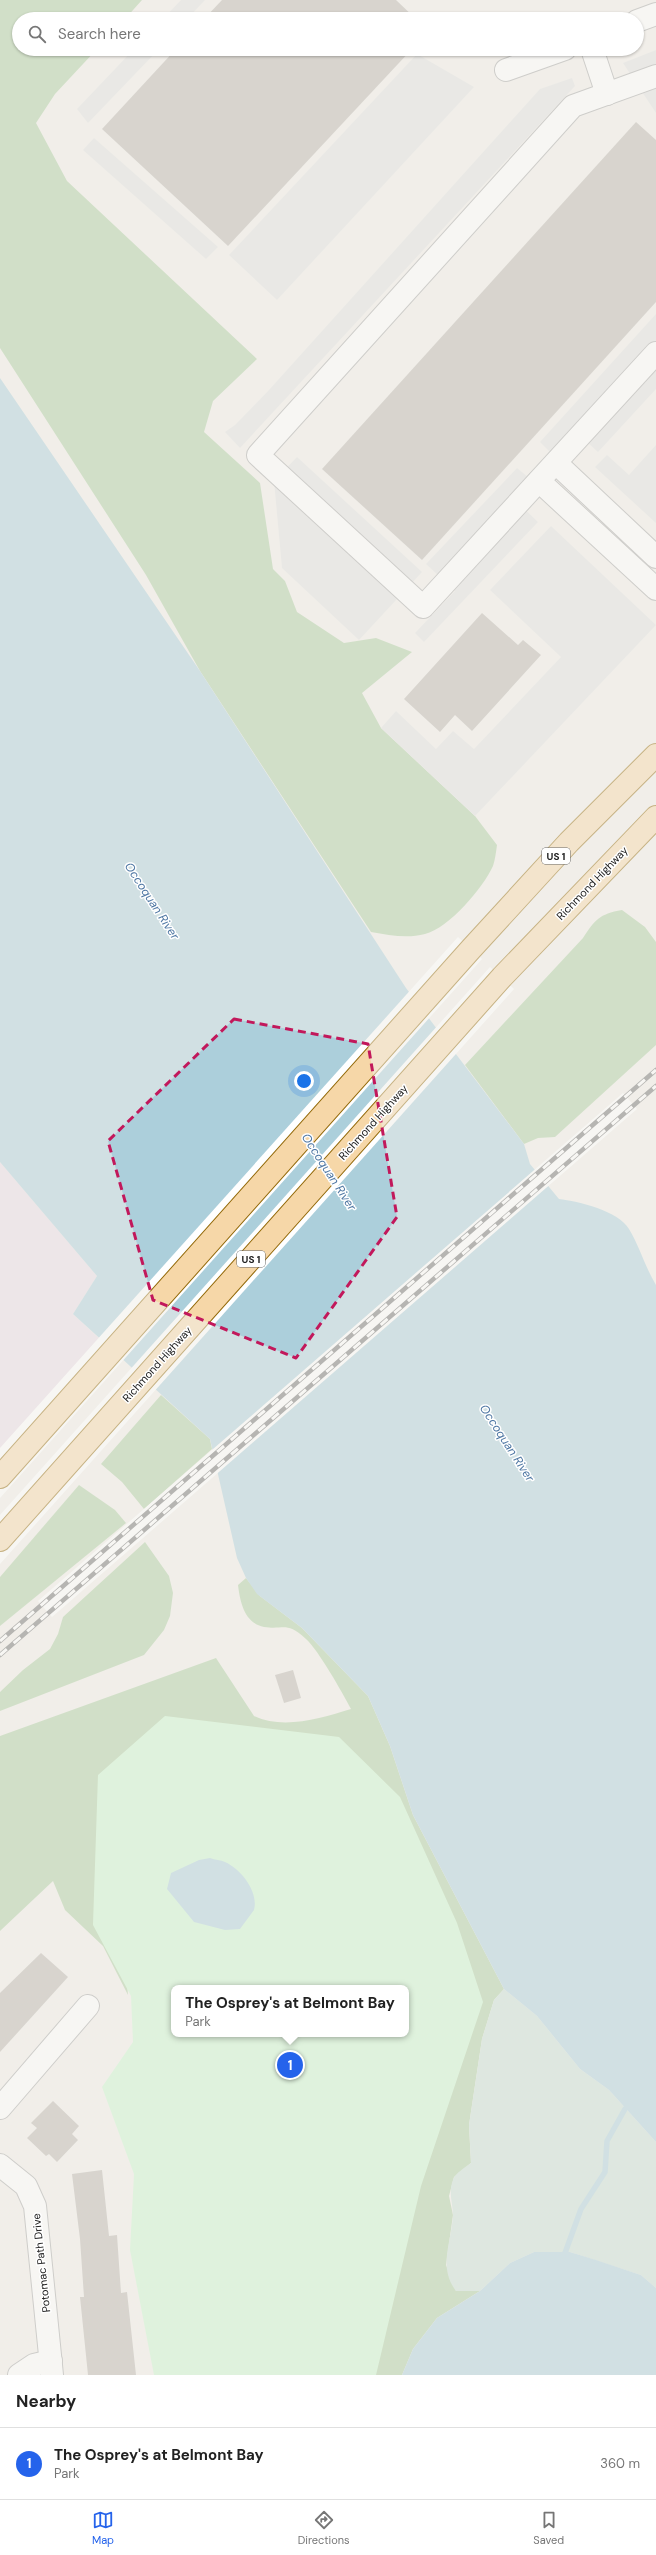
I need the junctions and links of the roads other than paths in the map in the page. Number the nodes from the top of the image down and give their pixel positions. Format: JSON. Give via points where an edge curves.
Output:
{"nodes":[{"id":1,"x":656,"y":14,"type":"edge"},
{"id":2,"x":644,"y":18,"type":"edge"},
{"id":3,"x":545,"y":56,"type":"edge"},
{"id":4,"x":594,"y":56,"type":"edge"},
{"id":5,"x":506,"y":70,"type":"dead end"},
{"id":6,"x":656,"y":76,"type":"edge"},
{"id":7,"x":607,"y":94,"type":"junction"},
{"id":8,"x":656,"y":353,"type":"edge"},
{"id":9,"x":556,"y":463,"type":"junction"},
{"id":10,"x":539,"y":481,"type":"junction"},
{"id":11,"x":656,"y":557,"type":"edge"},
{"id":12,"x":656,"y":589,"type":"edge"},
{"id":13,"x":656,"y":755,"type":"edge"},
{"id":14,"x":656,"y":817,"type":"edge"},
{"id":15,"x":0,"y":1477,"type":"edge"},
{"id":16,"x":0,"y":1540,"type":"edge"},
{"id":17,"x":88,"y":2006,"type":"dead end"},
{"id":18,"x":0,"y":2108,"type":"edge"},
{"id":19,"x":0,"y":2165,"type":"edge"},
{"id":20,"x":51,"y":2368,"type":"edge"},
{"id":21,"x":19,"y":2375,"type":"edge"}],
"edges":[{"from":1,"to":2,"type":"street"},
{"from":3,"to":5,"type":"street"},
{"from":4,"to":7,"type":"street"},
{"from":6,"to":7,"type":"street"},
{"from":7,"to":10,"type":"street","via":[[573,106],[258,455],[424,607]]},
{"from":8,"to":9,"type":"street"},
{"from":9,"to":10,"type":"street"},
{"from":9,"to":11,"type":"street"},
{"from":10,"to":12,"type":"street"},
{"from":13,"to":15,"type":"main road","number":"US 1","via":[[569,842]]},
{"from":14,"to":16,"type":"main road","name":"Richmond Highway","number":"US 1","via":[[502,978]]},
{"from":17,"to":18,"type":"street"},
{"from":19,"to":20,"type":"street","name":"Potomac Path Drive","via":[[26,2186],[33,2198]]},
{"from":20,"to":21,"type":"street","via":[[34,2365]]}]}
